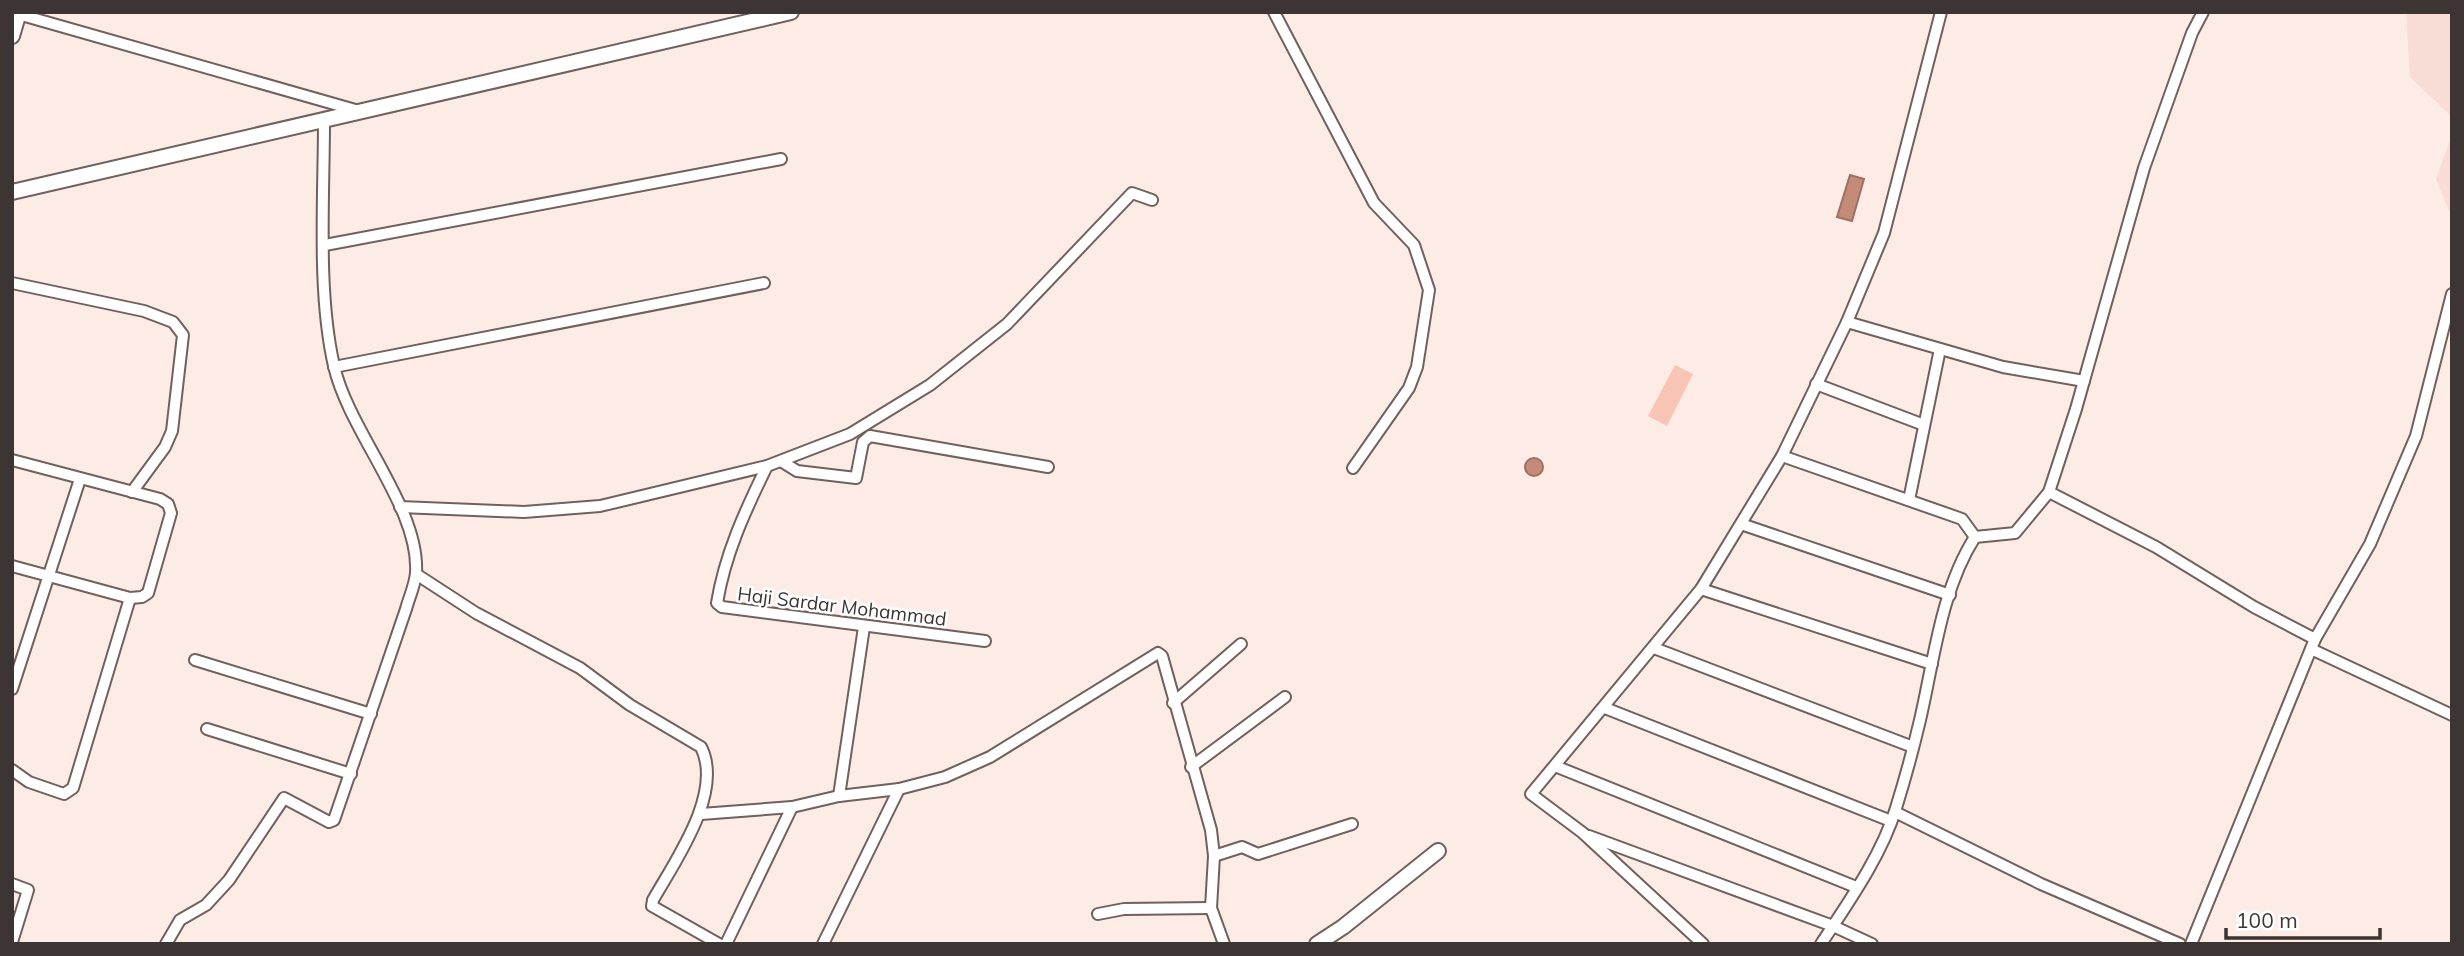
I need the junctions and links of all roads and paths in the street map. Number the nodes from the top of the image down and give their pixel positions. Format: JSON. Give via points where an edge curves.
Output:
{"nodes":[{"id":1,"x":751,"y":12,"type":"edge"},
{"id":2,"x":791,"y":12,"type":"edge"},
{"id":3,"x":1274,"y":12,"type":"edge"},
{"id":4,"x":1941,"y":12,"type":"edge"},
{"id":5,"x":2203,"y":12,"type":"edge"},
{"id":6,"x":18,"y":13,"type":"edge"},
{"id":7,"x":769,"y":17,"type":"junction"},
{"id":8,"x":12,"y":36,"type":"edge"},
{"id":9,"x":360,"y":112,"type":"junction"},
{"id":10,"x":324,"y":121,"type":"junction"},
{"id":11,"x":781,"y":159,"type":"dead end"},
{"id":12,"x":12,"y":192,"type":"edge"},
{"id":13,"x":1152,"y":200,"type":"dead end"},
{"id":14,"x":325,"y":245,"type":"junction"},
{"id":15,"x":12,"y":283,"type":"edge"},
{"id":16,"x":764,"y":283,"type":"dead end"},
{"id":17,"x":2452,"y":295,"type":"edge"},
{"id":18,"x":1847,"y":322,"type":"junction"},
{"id":19,"x":1940,"y":349,"type":"junction"},
{"id":20,"x":334,"y":368,"type":"junction"},
{"id":21,"x":2084,"y":381,"type":"junction"},
{"id":22,"x":1816,"y":384,"type":"junction"},
{"id":23,"x":1924,"y":425,"type":"junction"},
{"id":24,"x":1782,"y":456,"type":"junction"},
{"id":25,"x":12,"y":460,"type":"edge"},
{"id":26,"x":781,"y":461,"type":"junction"},
{"id":27,"x":766,"y":466,"type":"junction"},
{"id":28,"x":1048,"y":467,"type":"dead end"},
{"id":29,"x":1353,"y":468,"type":"dead end"},
{"id":30,"x":80,"y":479,"type":"junction"},
{"id":31,"x":132,"y":492,"type":"junction"},
{"id":32,"x":2049,"y":492,"type":"junction"},
{"id":33,"x":1909,"y":500,"type":"junction"},
{"id":34,"x":400,"y":507,"type":"junction"},
{"id":35,"x":1741,"y":524,"type":"junction"},
{"id":36,"x":1975,"y":537,"type":"junction"},
{"id":37,"x":12,"y":566,"type":"edge"},
{"id":38,"x":416,"y":574,"type":"junction"},
{"id":39,"x":48,"y":576,"type":"junction"},
{"id":40,"x":1701,"y":589,"type":"junction"},
{"id":41,"x":1950,"y":595,"type":"junction"},
{"id":42,"x":130,"y":598,"type":"junction"},
{"id":43,"x":864,"y":626,"type":"junction"},
{"id":44,"x":985,"y":641,"type":"dead end"},
{"id":45,"x":1241,"y":643,"type":"dead end"},
{"id":46,"x":2313,"y":644,"type":"junction"},
{"id":47,"x":1654,"y":648,"type":"junction"},
{"id":48,"x":195,"y":660,"type":"dead end"},
{"id":49,"x":1932,"y":664,"type":"junction"},
{"id":50,"x":12,"y":689,"type":"edge"},
{"id":51,"x":1286,"y":697,"type":"dead end"},
{"id":52,"x":1173,"y":703,"type":"junction"},
{"id":53,"x":1605,"y":708,"type":"junction"},
{"id":54,"x":371,"y":714,"type":"junction"},
{"id":55,"x":2452,"y":715,"type":"edge"},
{"id":56,"x":207,"y":729,"type":"dead end"},
{"id":57,"x":1913,"y":747,"type":"junction"},
{"id":58,"x":1555,"y":766,"type":"junction"},
{"id":59,"x":1191,"y":767,"type":"junction"},
{"id":60,"x":12,"y":770,"type":"edge"},
{"id":61,"x":351,"y":774,"type":"junction"},
{"id":62,"x":899,"y":789,"type":"junction"},
{"id":63,"x":839,"y":796,"type":"junction"},
{"id":64,"x":792,"y":807,"type":"junction"},
{"id":65,"x":701,"y":814,"type":"junction"},
{"id":66,"x":1893,"y":817,"type":"junction"},
{"id":67,"x":1352,"y":824,"type":"dead end"},
{"id":68,"x":1583,"y":833,"type":"junction"},
{"id":69,"x":1438,"y":852,"type":"dead end"},
{"id":70,"x":1214,"y":856,"type":"junction"},
{"id":71,"x":12,"y":884,"type":"edge"},
{"id":72,"x":1856,"y":887,"type":"junction"},
{"id":73,"x":1211,"y":908,"type":"junction"},
{"id":74,"x":1098,"y":914,"type":"dead end"},
{"id":75,"x":1833,"y":926,"type":"junction"},
{"id":76,"x":12,"y":942,"type":"edge"},
{"id":77,"x":166,"y":944,"type":"edge"},
{"id":78,"x":719,"y":944,"type":"edge"},
{"id":79,"x":726,"y":944,"type":"edge"},
{"id":80,"x":824,"y":944,"type":"edge"},
{"id":81,"x":1224,"y":944,"type":"edge"},
{"id":82,"x":1317,"y":944,"type":"edge"},
{"id":83,"x":1703,"y":944,"type":"edge"},
{"id":84,"x":1821,"y":944,"type":"edge"},
{"id":85,"x":1872,"y":944,"type":"edge"},
{"id":86,"x":2180,"y":944,"type":"edge"},
{"id":87,"x":2192,"y":944,"type":"edge"}],
"edges":[{"from":1,"to":7,"type":"street"},
{"from":2,"to":7,"type":"main road"},
{"from":3,"to":29,"type":"street","via":[[1374,203],[1414,245],[1429,290],[1417,367],[1409,388]]},
{"from":4,"to":18,"type":"street","via":[[1884,233]]},
{"from":5,"to":21,"type":"street","via":[[2144,168]]},
{"from":6,"to":8,"type":"main road"},
{"from":6,"to":9,"type":"street"},
{"from":7,"to":9,"type":"main road"},
{"from":9,"to":10,"type":"main road"},
{"from":10,"to":12,"type":"main road"},
{"from":10,"to":14,"type":"street"},
{"from":11,"to":14,"type":"street"},
{"from":13,"to":26,"type":"street","via":[[1132,193],[1007,324],[930,385],[850,434]]},
{"from":14,"to":20,"type":"street"},
{"from":15,"to":31,"type":"street","via":[[145,311],[173,322],[183,335],[172,431]]},
{"from":16,"to":20,"type":"street"},
{"from":17,"to":46,"type":"street","via":[[2416,436],[2370,544]]},
{"from":18,"to":19,"type":"street"},
{"from":18,"to":22,"type":"street"},
{"from":19,"to":21,"type":"street","via":[[2003,367]]},
{"from":19,"to":23,"type":"street"},
{"from":20,"to":34,"type":"street","via":[[355,422]]},
{"from":21,"to":32,"type":"street"},
{"from":22,"to":23,"type":"street"},
{"from":22,"to":24,"type":"street"},
{"from":23,"to":33,"type":"street"},
{"from":24,"to":33,"type":"street"},
{"from":24,"to":35,"type":"street"},
{"from":25,"to":30,"type":"street"},
{"from":26,"to":27,"type":"street"},
{"from":26,"to":28,"type":"street","via":[[797,471],[856,478],[863,442],[870,436]]},
{"from":27,"to":34,"type":"street","via":[[600,506],[524,512]]},
{"from":27,"to":43,"type":"street","name":"Haji Sardar Mohammad","via":[[730,550],[717,603],[728,610]]},
{"from":30,"to":31,"type":"street"},
{"from":30,"to":39,"type":"street"},
{"from":31,"to":42,"type":"street","via":[[160,499],[171,513],[148,593]]},
{"from":32,"to":36,"type":"street","via":[[2015,533]]},
{"from":32,"to":46,"type":"street","via":[[2156,547]]},
{"from":33,"to":36,"type":"street","via":[[1962,519]]},
{"from":34,"to":38,"type":"street","via":[[413,545]]},
{"from":35,"to":40,"type":"street"},
{"from":35,"to":41,"type":"street"},
{"from":36,"to":41,"type":"street","via":[[1964,553]]},
{"from":37,"to":39,"type":"street"},
{"from":38,"to":54,"type":"street"},
{"from":38,"to":65,"type":"street","via":[[476,613],[580,668],[630,705],[701,747],[706,758]]},
{"from":39,"to":42,"type":"street"},
{"from":39,"to":50,"type":"street"},
{"from":40,"to":47,"type":"street"},
{"from":40,"to":49,"type":"street"},
{"from":41,"to":49,"type":"street"},
{"from":42,"to":60,"type":"street","via":[[73,788],[64,794],[29,782]]},
{"from":43,"to":44,"type":"street","name":"Haji Sardar Mohammad"},
{"from":43,"to":63,"type":"street"},
{"from":45,"to":52,"type":"street"},
{"from":46,"to":55,"type":"street"},
{"from":46,"to":87,"type":"street"},
{"from":47,"to":53,"type":"street"},
{"from":47,"to":57,"type":"street"},
{"from":48,"to":54,"type":"street"},
{"from":49,"to":57,"type":"street"},
{"from":51,"to":59,"type":"street"},
{"from":52,"to":59,"type":"street"},
{"from":52,"to":62,"type":"street","via":[[1162,656],[1155,653],[990,757],[945,777]]},
{"from":53,"to":58,"type":"street"},
{"from":53,"to":66,"type":"street"},
{"from":54,"to":61,"type":"street"},
{"from":56,"to":61,"type":"street"},
{"from":57,"to":66,"type":"street"},
{"from":58,"to":68,"type":"street","via":[[1531,794]]},
{"from":58,"to":72,"type":"street"},
{"from":59,"to":70,"type":"street"},
{"from":61,"to":77,"type":"street","via":[[332,822],[284,798],[229,880],[206,905],[180,920]]},
{"from":62,"to":63,"type":"street"},
{"from":62,"to":80,"type":"street"},
{"from":63,"to":64,"type":"street"},
{"from":64,"to":65,"type":"street"},
{"from":64,"to":79,"type":"street"},
{"from":65,"to":78,"type":"street","via":[[652,906]]},
{"from":66,"to":72,"type":"street"},
{"from":66,"to":86,"type":"street"},
{"from":67,"to":70,"type":"street","via":[[1258,854],[1242,847]]},
{"from":68,"to":75,"type":"street"},
{"from":68,"to":83,"type":"street"},
{"from":69,"to":82,"type":"main road"},
{"from":70,"to":73,"type":"street"},
{"from":71,"to":76,"type":"street","via":[[28,890]]},
{"from":72,"to":75,"type":"street"},
{"from":73,"to":74,"type":"street","via":[[1124,909]]},
{"from":73,"to":81,"type":"street"},
{"from":75,"to":84,"type":"street"},
{"from":75,"to":85,"type":"street"}]}
